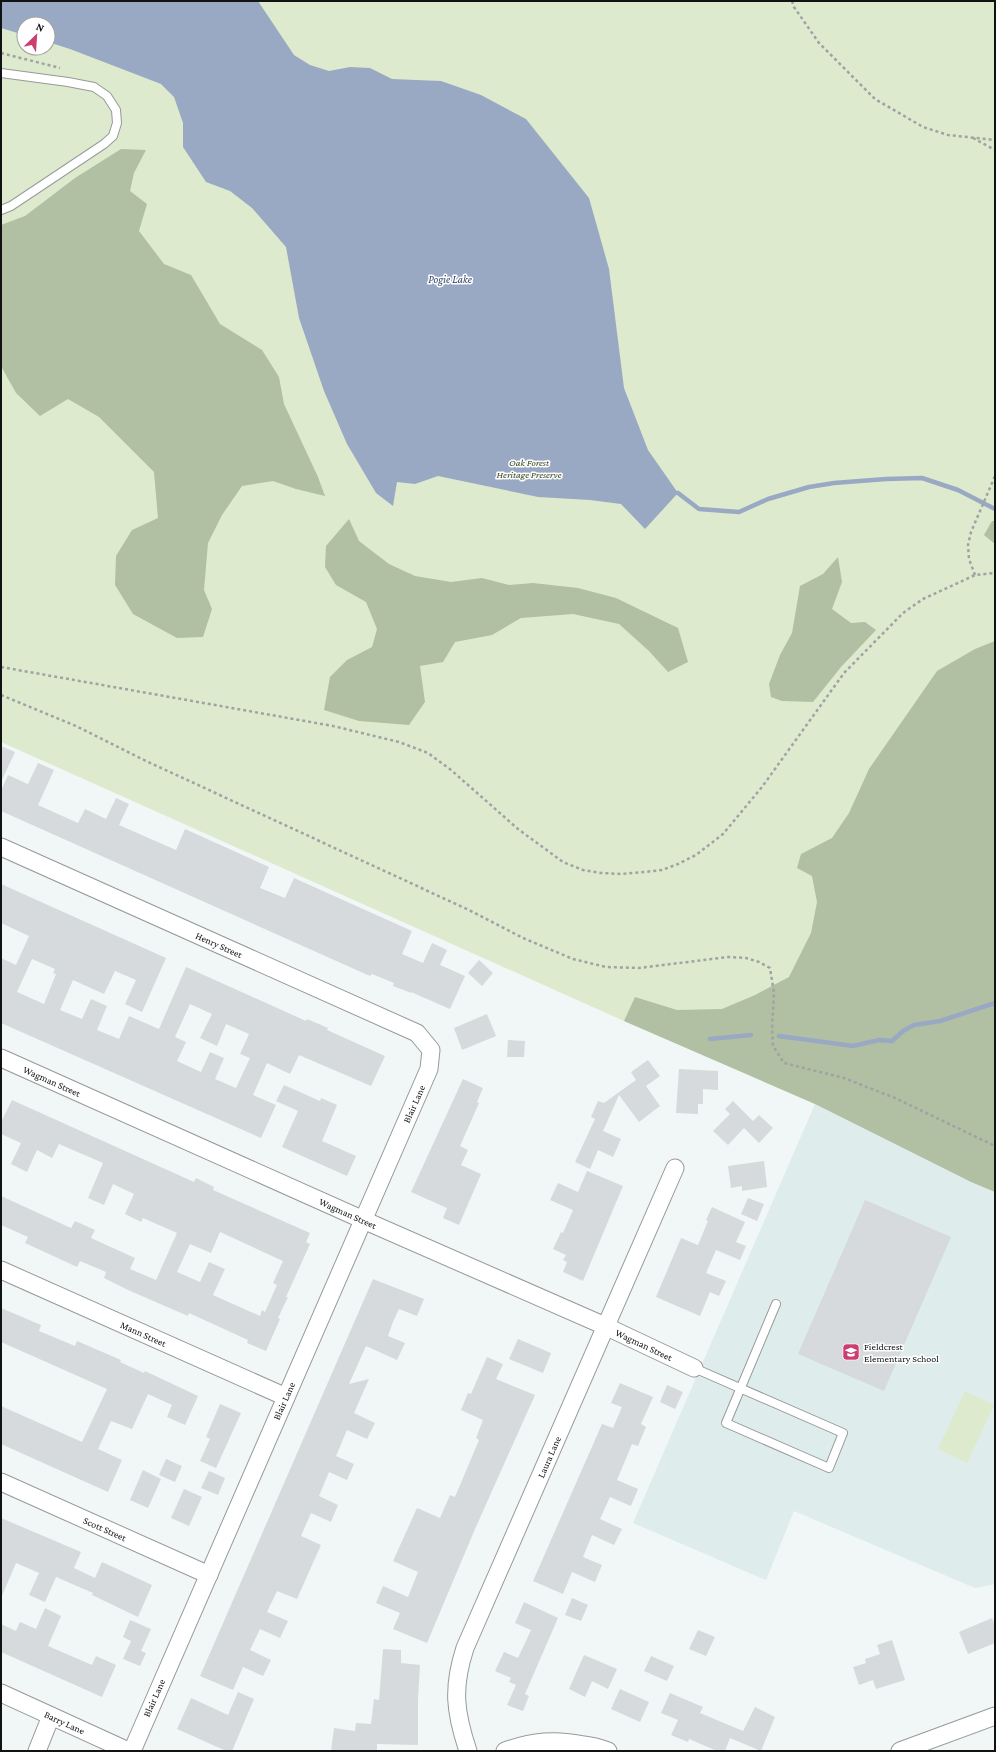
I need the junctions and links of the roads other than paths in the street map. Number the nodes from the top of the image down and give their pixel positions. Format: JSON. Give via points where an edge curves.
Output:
{"nodes":[{"id":1,"x":1,"y":73,"type":"edge"},
{"id":2,"x":1,"y":210,"type":"edge"},
{"id":3,"x":1,"y":847,"type":"edge"},
{"id":4,"x":431,"y":1050,"type":"joint"},
{"id":5,"x":1,"y":1058,"type":"edge"},
{"id":6,"x":675,"y":1168,"type":"dead end"},
{"id":7,"x":363,"y":1220,"type":"junction"},
{"id":8,"x":1,"y":1270,"type":"edge"},
{"id":9,"x":776,"y":1304,"type":"dead end"},
{"id":10,"x":605,"y":1326,"type":"junction"},
{"id":11,"x":694,"y":1368,"type":"joint"},
{"id":12,"x":741,"y":1388,"type":"junction"},
{"id":13,"x":286,"y":1397,"type":"junction"},
{"id":14,"x":1,"y":1482,"type":"edge"},
{"id":15,"x":208,"y":1575,"type":"junction"},
{"id":16,"x":1,"y":1693,"type":"edge"},
{"id":17,"x":51,"y":1716,"type":"junction"},
{"id":18,"x":995,"y":1716,"type":"edge"},
{"id":19,"x":36,"y":1751,"type":"edge"},
{"id":20,"x":128,"y":1751,"type":"edge"},
{"id":21,"x":132,"y":1751,"type":"edge"},
{"id":22,"x":468,"y":1751,"type":"edge"},
{"id":23,"x":505,"y":1751,"type":"edge"},
{"id":24,"x":608,"y":1751,"type":"edge"},
{"id":25,"x":900,"y":1751,"type":"edge"}],
"edges":[{"from":1,"to":2,"type":"lane","via":[[94,87],[107,96],[116,110],[118,123],[113,136],[104,144],[11,206]]},
{"from":3,"to":4,"type":"street","name":"Henry Street","via":[[417,1033]]},
{"from":4,"to":7,"type":"street","name":"Blair Lane","via":[[429,1069]]},
{"from":5,"to":7,"type":"street","name":"Wagman Street"},
{"from":6,"to":10,"type":"street","name":"Laura Lane"},
{"from":7,"to":10,"type":"street","name":"Wagman Street"},
{"from":7,"to":13,"type":"street","name":"Blair Lane"},
{"from":8,"to":13,"type":"street","name":"Mann Street"},
{"from":9,"to":12,"type":"lane"},
{"from":10,"to":11,"type":"street","name":"Wagman Street"},
{"from":10,"to":22,"type":"street","name":"Laura Lane","via":[[464,1648],[457,1679],[456,1700],[457,1714]]},
{"from":11,"to":12,"type":"lane"},
{"from":12,"to":12,"type":"lane","via":[[843,1434],[829,1468],[726,1423]]},
{"from":13,"to":15,"type":"street","name":"Blair Lane"},
{"from":14,"to":15,"type":"street","name":"Scott Street"},
{"from":15,"to":21,"type":"street","name":"Blair Lane"},
{"from":16,"to":17,"type":"street","name":"Barry Lane"},
{"from":17,"to":19,"type":"street"},
{"from":17,"to":20,"type":"street","name":"Barry Lane"},
{"from":18,"to":25,"type":"street"},
{"from":23,"to":24,"type":"street","via":[[543,1741],[566,1741]]}]}
